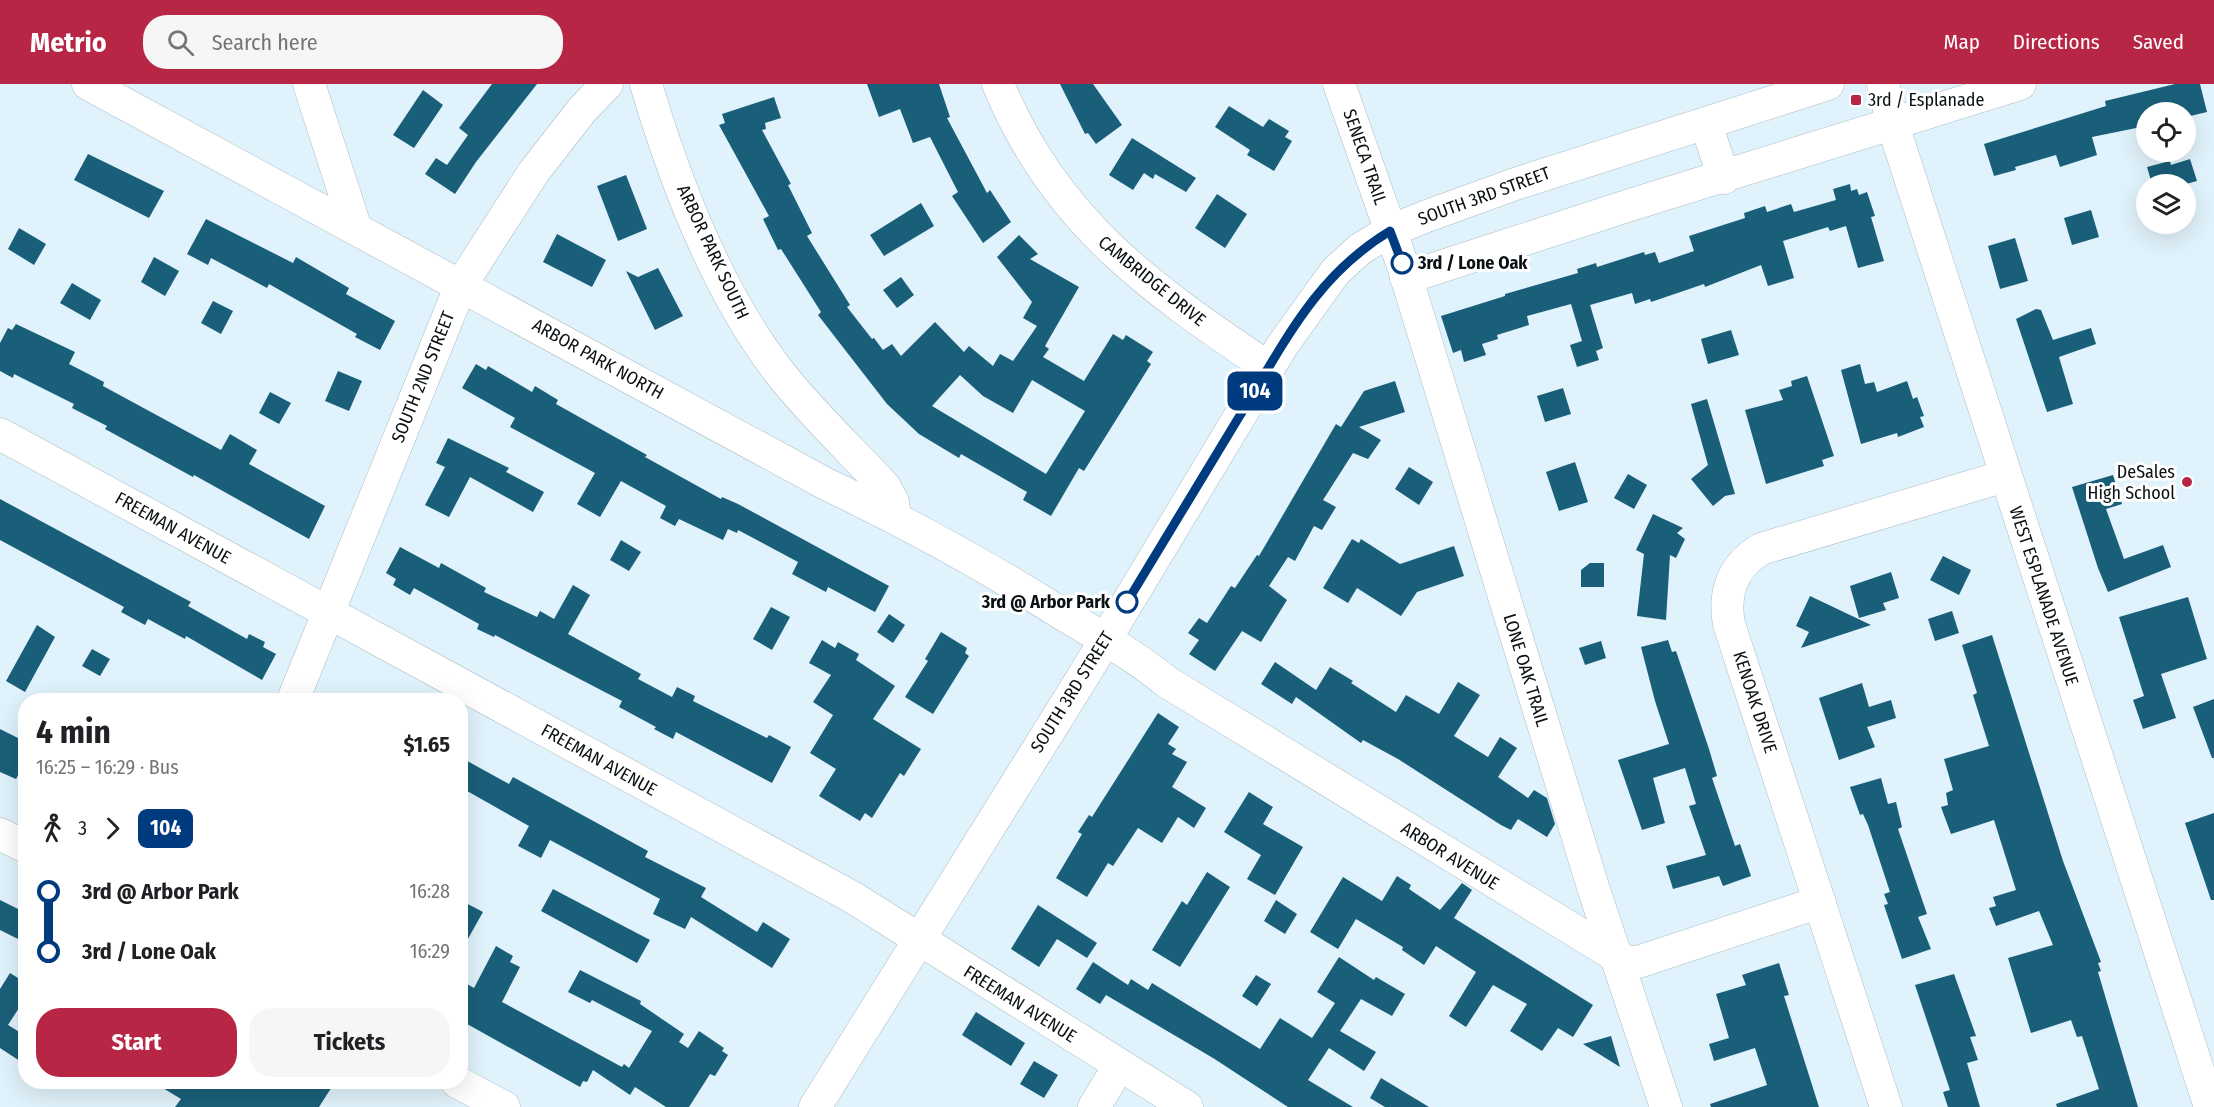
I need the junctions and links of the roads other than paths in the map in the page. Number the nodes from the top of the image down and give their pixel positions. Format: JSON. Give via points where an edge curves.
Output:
{"nodes":[{"id":1,"x":88,"y":84,"type":"edge"},
{"id":2,"x":309,"y":84,"type":"edge"},
{"id":3,"x":607,"y":84,"type":"edge"},
{"id":4,"x":646,"y":84,"type":"edge"},
{"id":5,"x":998,"y":84,"type":"edge"},
{"id":6,"x":1339,"y":84,"type":"edge"},
{"id":7,"x":1828,"y":84,"type":"edge"},
{"id":8,"x":1883,"y":84,"type":"edge"},
{"id":9,"x":2020,"y":84,"type":"edge"},
{"id":10,"x":1949,"y":94,"type":"edge"},
{"id":11,"x":1892,"y":122,"type":"junction"},
{"id":12,"x":1706,"y":124,"type":"junction"},
{"id":13,"x":1724,"y":178,"type":"junction"},
{"id":14,"x":355,"y":226,"type":"junction"},
{"id":15,"x":1390,"y":231,"type":"junction"},
{"id":16,"x":1406,"y":278,"type":"junction"},
{"id":17,"x":461,"y":285,"type":"junction"},
{"id":18,"x":1269,"y":368,"type":"junction"},
{"id":19,"x":0,"y":434,"type":"edge"},
{"id":20,"x":2005,"y":476,"type":"junction"},
{"id":21,"x":895,"y":517,"type":"junction"},
{"id":22,"x":330,"y":614,"type":"junction"},
{"id":23,"x":1105,"y":639,"type":"junction"},
{"id":24,"x":296,"y":693,"type":"edge"},
{"id":25,"x":0,"y":834,"type":"edge"},
{"id":26,"x":18,"y":844,"type":"edge"},
{"id":27,"x":1820,"y":902,"type":"junction"},
{"id":28,"x":919,"y":941,"type":"junction"},
{"id":29,"x":1617,"y":957,"type":"junction"},
{"id":30,"x":1119,"y":1066,"type":"junction"},
{"id":31,"x":1174,"y":1104,"type":"edge"},
{"id":32,"x":815,"y":1107,"type":"edge"},
{"id":33,"x":1094,"y":1107,"type":"edge"},
{"id":34,"x":1666,"y":1107,"type":"edge"},
{"id":35,"x":1886,"y":1107,"type":"edge"},
{"id":36,"x":2210,"y":1107,"type":"edge"}],
"edges":[{"from":1,"to":14,"type":"street","name":"ARBOR PARK NORTH"},
{"from":2,"to":14,"type":"street"},
{"from":3,"to":17,"type":"street","name":"SOUTH 2ND STREET","via":[[533,173]]},
{"from":4,"to":21,"type":"street","name":"ARBOR PARK SOUTH","via":[[684,192],[723,282],[750,330],[781,374],[885,487]]},
{"from":5,"to":18,"type":"street","name":"CAMBRIDGE DRIVE","via":[[1011,116],[1047,178],[1093,234],[1146,281]]},
{"from":6,"to":15,"type":"street","name":"SENECA TRAIL"},
{"from":7,"to":12,"type":"street","name":"SOUTH 3RD STREET"},
{"from":8,"to":11,"type":"street","name":"WEST ESPLANADE AVENUE"},
{"from":9,"to":10,"type":"street"},
{"from":10,"to":11,"type":"street"},
{"from":11,"to":13,"type":"street"},
{"from":11,"to":20,"type":"street","name":"WEST ESPLANADE AVENUE"},
{"from":12,"to":13,"type":"street"},
{"from":12,"to":15,"type":"street","name":"SOUTH 3RD STREET","via":[[1518,183]]},
{"from":13,"to":16,"type":"street"},
{"from":14,"to":17,"type":"street","name":"ARBOR PARK NORTH"},
{"from":15,"to":16,"type":"street","name":"LONE OAK TRAIL"},
{"from":15,"to":18,"type":"street","name":"SOUTH 3RD STREET","via":[[1360,249],[1330,278]]},
{"from":16,"to":29,"type":"street","name":"LONE OAK TRAIL"},
{"from":17,"to":21,"type":"street","name":"ARBOR PARK NORTH"},
{"from":17,"to":22,"type":"street","name":"SOUTH 2ND STREET"},
{"from":18,"to":23,"type":"street","name":"SOUTH 3RD STREET"},
{"from":19,"to":22,"type":"street","name":"FREEMAN AVENUE"},
{"from":20,"to":27,"type":"street","name":"KENOAK DRIVE","via":[[1761,549],[1748,556],[1732,577],[1727,598],[1729,624]]},
{"from":20,"to":36,"type":"street","name":"WEST ESPLANADE AVENUE"},
{"from":21,"to":23,"type":"street","name":"ARBOR PARK NORTH"},
{"from":22,"to":24,"type":"street","name":"SOUTH 2ND STREET"},
{"from":22,"to":28,"type":"street","name":"FREEMAN AVENUE","via":[[852,897]]},
{"from":23,"to":28,"type":"street","name":"SOUTH 3RD STREET"},
{"from":23,"to":29,"type":"street","name":"ARBOR AVENUE","via":[[1177,688]]},
{"from":25,"to":26,"type":"street"},
{"from":27,"to":29,"type":"street","name":"ARBOR AVENUE","via":[[1638,962]]},
{"from":27,"to":35,"type":"street","name":"KENOAK DRIVE"},
{"from":28,"to":30,"type":"street","name":"FREEMAN AVENUE"},
{"from":28,"to":32,"type":"street","name":"SOUTH 3RD STREET"},
{"from":29,"to":34,"type":"street","name":"LONE OAK TRAIL"},
{"from":30,"to":31,"type":"street","name":"FREEMAN AVENUE"},
{"from":30,"to":33,"type":"street"}]}
